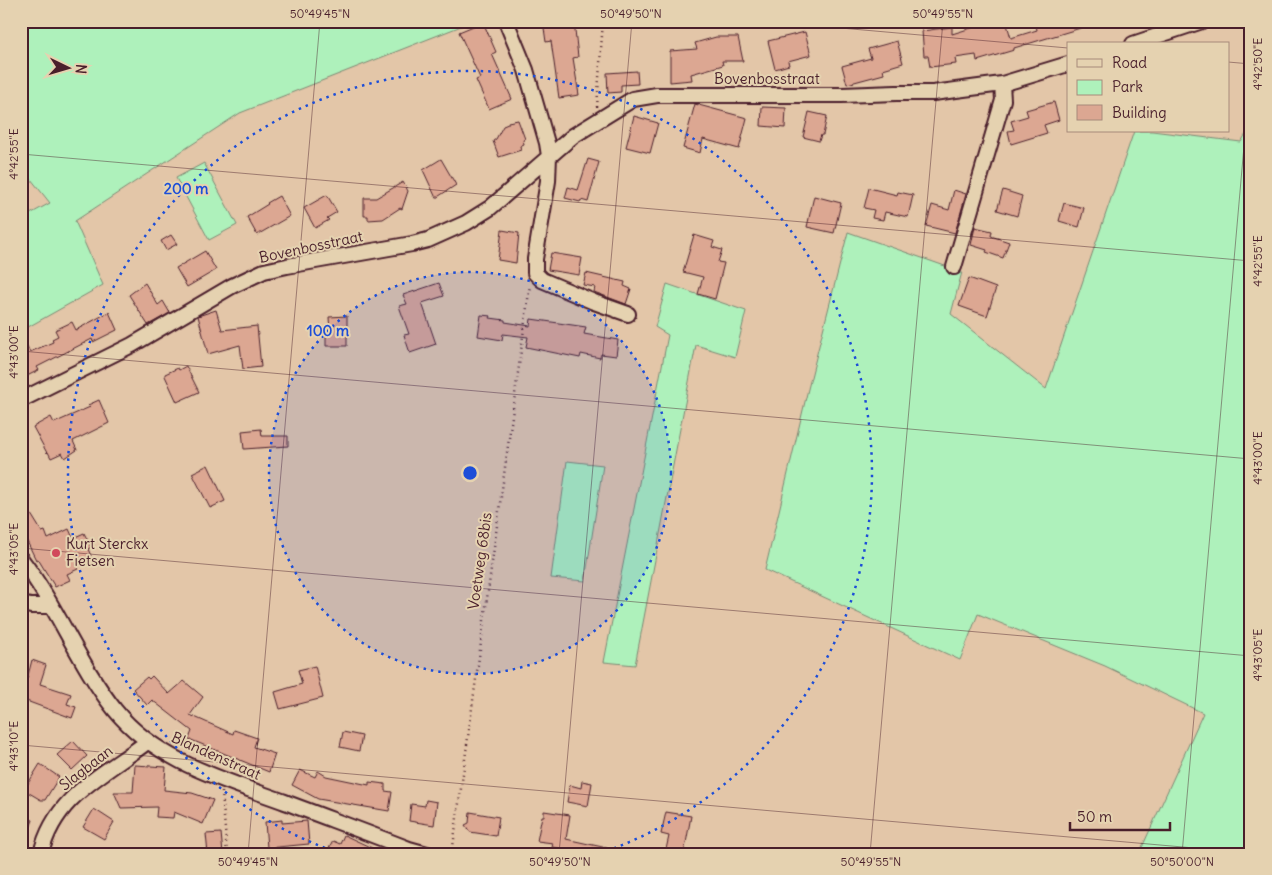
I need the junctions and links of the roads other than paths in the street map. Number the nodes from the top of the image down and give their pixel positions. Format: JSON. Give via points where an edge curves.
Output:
{"nodes":[{"id":1,"x":506,"y":21,"type":"edge"},
{"id":2,"x":1202,"y":21,"type":"edge"},
{"id":3,"x":1139,"y":42,"type":"edge"},
{"id":4,"x":1067,"y":64,"type":"edge"},
{"id":5,"x":1002,"y":84,"type":"junction"},
{"id":6,"x":549,"y":156,"type":"junction"},
{"id":7,"x":954,"y":267,"type":"dead end"},
{"id":8,"x":628,"y":314,"type":"dead end"},
{"id":9,"x":21,"y":400,"type":"edge"},
{"id":10,"x":21,"y":559,"type":"edge"},
{"id":11,"x":21,"y":604,"type":"edge"},
{"id":12,"x":51,"y":606,"type":"junction"},
{"id":13,"x":147,"y":742,"type":"junction"},
{"id":14,"x":408,"y":852,"type":"edge"},
{"id":15,"x":41,"y":854,"type":"edge"},
{"id":16,"x":427,"y":854,"type":"edge"}],
"edges":[{"from":1,"to":6,"type":"street","via":[[526,70]]},
{"from":2,"to":3,"type":"street"},
{"from":4,"to":5,"type":"street","name":"Bovenbosstraat"},
{"from":5,"to":6,"type":"street","name":"Bovenbosstraat","via":[[933,93],[657,95],[633,99],[572,136]]},
{"from":5,"to":7,"type":"street","via":[[1001,108]]},
{"from":6,"to":8,"type":"street","via":[[535,259],[536,273],[542,280]]},
{"from":6,"to":9,"type":"street","name":"Bovenbosstraat","via":[[490,208],[451,230],[412,244],[264,272],[232,286],[132,345]]},
{"from":10,"to":12,"type":"street","name":"Blandenstraat"},
{"from":11,"to":12,"type":"street"},
{"from":12,"to":13,"type":"street","name":"Blandenstraat","via":[[103,694]]},
{"from":13,"to":14,"type":"street","name":"Blandenstraat","via":[[188,766]]},
{"from":13,"to":15,"type":"street","name":"Slagbaan","via":[[79,790],[52,822]]},
{"from":14,"to":16,"type":"street","name":"Blandenstraat"}]}
